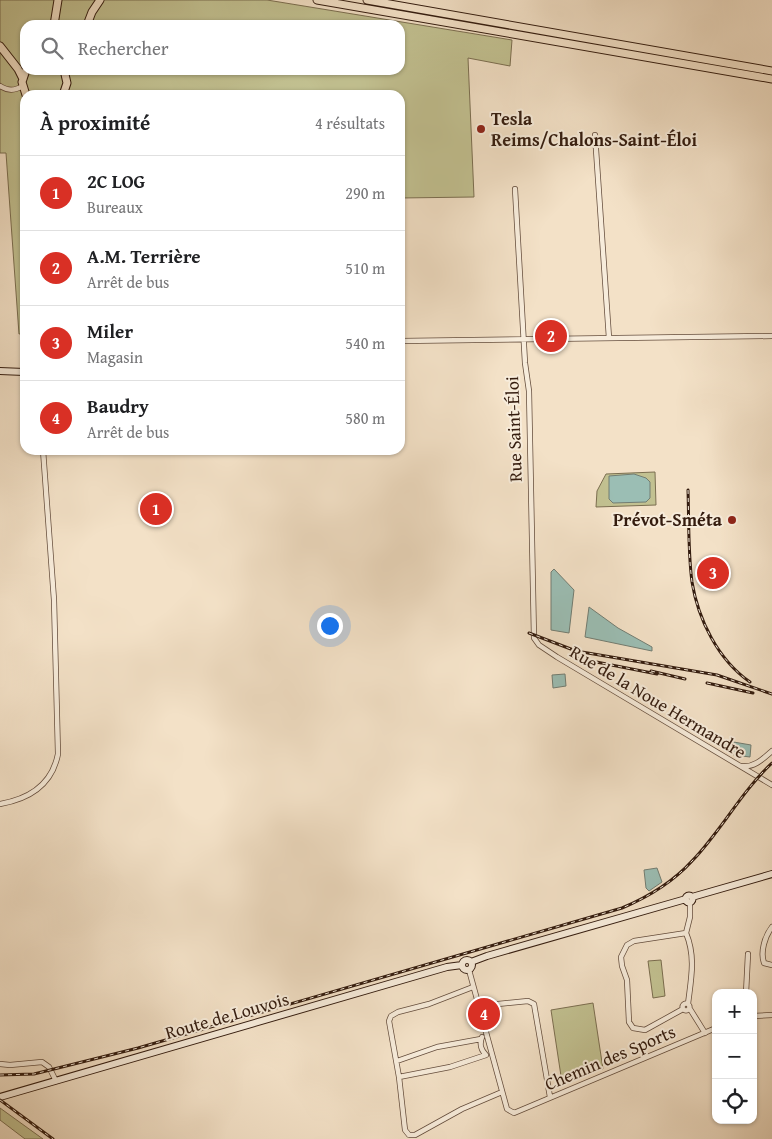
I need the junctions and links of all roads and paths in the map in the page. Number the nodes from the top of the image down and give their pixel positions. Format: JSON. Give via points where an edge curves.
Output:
{"nodes":[{"id":1,"x":58,"y":0,"type":"edge"},
{"id":2,"x":100,"y":0,"type":"edge"},
{"id":3,"x":317,"y":0,"type":"edge"},
{"id":4,"x":367,"y":0,"type":"edge"},
{"id":5,"x":55,"y":20,"type":"edge"},
{"id":6,"x":89,"y":20,"type":"edge"},
{"id":7,"x":0,"y":46,"type":"edge"},
{"id":8,"x":772,"y":70,"type":"edge"},
{"id":9,"x":20,"y":74,"type":"edge"},
{"id":10,"x":20,"y":75,"type":"edge"},
{"id":11,"x":25,"y":75,"type":"edge"},
{"id":12,"x":66,"y":75,"type":"edge"},
{"id":13,"x":68,"y":75,"type":"edge"},
{"id":14,"x":67,"y":78,"type":"junction"},
{"id":15,"x":772,"y":79,"type":"edge"},
{"id":16,"x":23,"y":82,"type":"junction"},
{"id":17,"x":0,"y":86,"type":"edge"},
{"id":18,"x":25,"y":90,"type":"edge"},
{"id":19,"x":66,"y":90,"type":"edge"},
{"id":20,"x":595,"y":135,"type":"dead end"},
{"id":21,"x":515,"y":189,"type":"dead end"},
{"id":22,"x":772,"y":336,"type":"edge"},
{"id":23,"x":609,"y":338,"type":"junction"},
{"id":24,"x":524,"y":339,"type":"junction"},
{"id":25,"x":405,"y":340,"type":"edge"},
{"id":26,"x":0,"y":371,"type":"edge"},
{"id":27,"x":20,"y":371,"type":"edge"},
{"id":28,"x":44,"y":455,"type":"edge"},
{"id":29,"x":557,"y":657,"type":"joint"},
{"id":30,"x":772,"y":751,"type":"edge"},
{"id":31,"x":737,"y":765,"type":"junction"},
{"id":32,"x":772,"y":785,"type":"edge"},
{"id":33,"x":0,"y":804,"type":"edge"},
{"id":34,"x":772,"y":874,"type":"edge"},
{"id":35,"x":689,"y":899,"type":"junction"},
{"id":36,"x":772,"y":927,"type":"edge"},
{"id":37,"x":686,"y":932,"type":"junction"},
{"id":38,"x":748,"y":954,"type":"dead end"},
{"id":39,"x":471,"y":962,"type":"junction"},
{"id":40,"x":462,"y":965,"type":"junction"},
{"id":41,"x":772,"y":965,"type":"edge"},
{"id":42,"x":469,"y":970,"type":"junction"},
{"id":43,"x":473,"y":987,"type":"junction"},
{"id":44,"x":746,"y":989,"type":"edge"},
{"id":45,"x":479,"y":1006,"type":"junction"},
{"id":46,"x":689,"y":1006,"type":"junction"},
{"id":47,"x":757,"y":1015,"type":"edge"},
{"id":48,"x":772,"y":1015,"type":"edge"},
{"id":49,"x":712,"y":1030,"type":"edge"},
{"id":50,"x":485,"y":1032,"type":"junction"},
{"id":51,"x":705,"y":1033,"type":"junction"},
{"id":52,"x":481,"y":1038,"type":"junction"},
{"id":53,"x":486,"y":1054,"type":"junction"},
{"id":54,"x":397,"y":1060,"type":"junction"},
{"id":55,"x":492,"y":1060,"type":"junction"},
{"id":56,"x":0,"y":1064,"type":"edge"},
{"id":57,"x":399,"y":1077,"type":"junction"},
{"id":58,"x":56,"y":1081,"type":"junction"},
{"id":59,"x":502,"y":1092,"type":"junction"},
{"id":60,"x":0,"y":1097,"type":"edge"},
{"id":61,"x":550,"y":1097,"type":"junction"}],
"edges":[{"from":1,"to":5,"type":"main road"},
{"from":2,"to":6,"type":"main road"},
{"from":3,"to":15,"type":"main road"},
{"from":4,"to":8,"type":"main road"},
{"from":7,"to":9,"type":"main road"},
{"from":10,"to":16,"type":"main road"},
{"from":11,"to":16,"type":"main road"},
{"from":12,"to":14,"type":"main road"},
{"from":13,"to":14,"type":"main road"},
{"from":14,"to":19,"type":"main road"},
{"from":16,"to":17,"type":"street","via":[[15,90]]},
{"from":16,"to":18,"type":"main road"},
{"from":20,"to":23,"type":"street"},
{"from":21,"to":24,"type":"street","name":"Rue Saint-Éloi"},
{"from":22,"to":23,"type":"street"},
{"from":23,"to":24,"type":"street"},
{"from":24,"to":25,"type":"street"},
{"from":24,"to":29,"type":"street","name":"Rue Saint-Éloi","via":[[529,391],[533,634],[537,643]]},
{"from":26,"to":27,"type":"street"},
{"from":28,"to":33,"type":"street","via":[[54,600],[58,754],[52,773],[42,787]]},
{"from":29,"to":31,"type":"street","name":"Rue de la Noue Hermandre"},
{"from":30,"to":31,"type":"street","via":[[754,765]]},
{"from":31,"to":32,"type":"street","name":"Rue de la Noue Hermandre"},
{"from":34,"to":35,"type":"street"},
{"from":35,"to":37,"type":"street","via":[[690,916]]},
{"from":35,"to":39,"type":"street"},
{"from":36,"to":41,"type":"street","via":[[765,941],[763,958],[764,963]]},
{"from":37,"to":46,"type":"street","via":[[693,967]]},
{"from":37,"to":46,"type":"street","via":[[634,941],[621,957],[627,980],[629,1022],[633,1028],[645,1030],[683,1009],[684,1005]]},
{"from":38,"to":44,"type":"street"},
{"from":39,"to":40,"type":"street","via":[[466,960]]},
{"from":39,"to":42,"type":"street"},
{"from":40,"to":42,"type":"street"},
{"from":40,"to":58,"type":"street","name":"Route de Louvois"},
{"from":42,"to":43,"type":"street"},
{"from":43,"to":45,"type":"street"},
{"from":43,"to":54,"type":"street","via":[[391,1016],[389,1021]]},
{"from":45,"to":50,"type":"street"},
{"from":45,"to":61,"type":"street","via":[[528,1001],[534,1004]]},
{"from":46,"to":51,"type":"street"},
{"from":47,"to":48,"type":"street"},
{"from":49,"to":51,"type":"street","name":"Chemin des Sports"},
{"from":50,"to":52,"type":"street"},
{"from":50,"to":55,"type":"street"},
{"from":51,"to":61,"type":"street","name":"Chemin des Sports"},
{"from":52,"to":53,"type":"street","via":[[482,1051]]},
{"from":52,"to":54,"type":"street"},
{"from":53,"to":55,"type":"street"},
{"from":53,"to":57,"type":"street","via":[[450,1067]]},
{"from":54,"to":57,"type":"street"},
{"from":55,"to":59,"type":"street"},
{"from":56,"to":58,"type":"street","via":[[42,1062],[49,1067]]},
{"from":57,"to":59,"type":"street","via":[[404,1126],[406,1133],[412,1136],[462,1108]]},
{"from":58,"to":60,"type":"street","name":"Route de Louvois"},
{"from":59,"to":61,"type":"street","name":"Chemin des Sports","via":[[507,1108],[514,1112]]}]}
